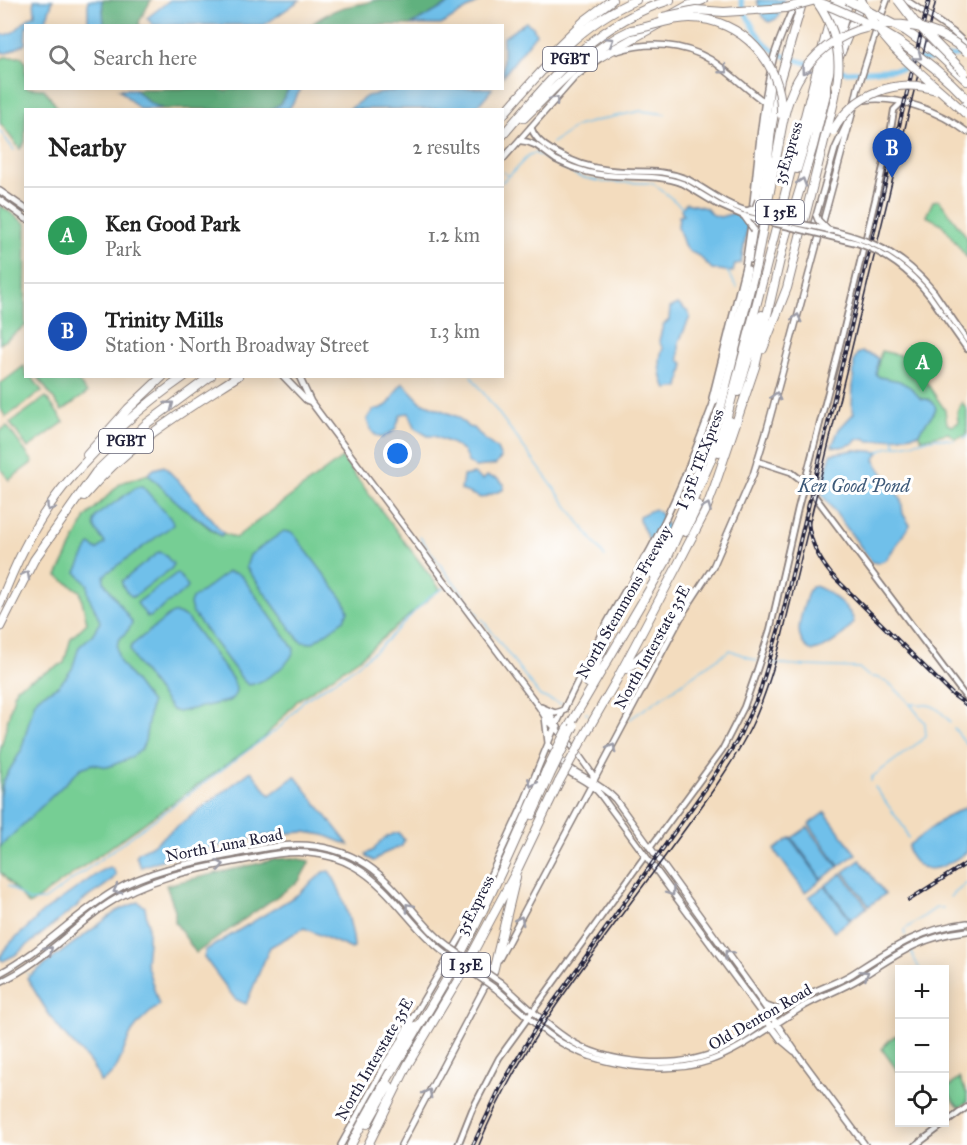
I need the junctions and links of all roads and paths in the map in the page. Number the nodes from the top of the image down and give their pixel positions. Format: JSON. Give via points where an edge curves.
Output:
{"nodes":[{"id":1,"x":612,"y":0,"type":"edge"},
{"id":2,"x":636,"y":0,"type":"edge"},
{"id":3,"x":670,"y":0,"type":"edge"},
{"id":4,"x":704,"y":0,"type":"edge"},
{"id":5,"x":796,"y":0,"type":"edge"},
{"id":6,"x":803,"y":0,"type":"edge"},
{"id":7,"x":814,"y":0,"type":"edge"},
{"id":8,"x":835,"y":0,"type":"edge"},
{"id":9,"x":842,"y":0,"type":"edge"},
{"id":10,"x":848,"y":0,"type":"edge"},
{"id":11,"x":862,"y":0,"type":"edge"},
{"id":12,"x":886,"y":0,"type":"edge"},
{"id":13,"x":898,"y":0,"type":"edge"},
{"id":14,"x":906,"y":0,"type":"edge"},
{"id":15,"x":631,"y":30,"type":"junction"},
{"id":16,"x":826,"y":45,"type":"junction"},
{"id":17,"x":967,"y":45,"type":"edge"},
{"id":18,"x":839,"y":51,"type":"junction"},
{"id":19,"x":967,"y":52,"type":"edge"},
{"id":20,"x":600,"y":57,"type":"junction"},
{"id":21,"x":544,"y":67,"type":"junction"},
{"id":22,"x":967,"y":79,"type":"edge"},
{"id":23,"x":823,"y":84,"type":"junction"},
{"id":24,"x":967,"y":99,"type":"edge"},
{"id":25,"x":855,"y":101,"type":"junction"},
{"id":26,"x":888,"y":101,"type":"junction"},
{"id":27,"x":767,"y":103,"type":"junction"},
{"id":28,"x":901,"y":103,"type":"junction"},
{"id":29,"x":967,"y":107,"type":"edge"},
{"id":30,"x":894,"y":110,"type":"junction"},
{"id":31,"x":853,"y":113,"type":"junction"},
{"id":32,"x":504,"y":114,"type":"edge"},
{"id":33,"x":967,"y":116,"type":"edge"},
{"id":34,"x":531,"y":128,"type":"junction"},
{"id":35,"x":967,"y":132,"type":"edge"},
{"id":36,"x":504,"y":135,"type":"edge"},
{"id":37,"x":504,"y":135,"type":"edge"},
{"id":38,"x":520,"y":141,"type":"junction"},
{"id":39,"x":779,"y":142,"type":"junction"},
{"id":40,"x":821,"y":156,"type":"junction"},
{"id":41,"x":504,"y":158,"type":"edge"},
{"id":42,"x":685,"y":181,"type":"junction"},
{"id":43,"x":0,"y":191,"type":"edge"},
{"id":44,"x":758,"y":197,"type":"junction"},
{"id":45,"x":0,"y":200,"type":"edge"},
{"id":46,"x":13,"y":200,"type":"junction"},
{"id":47,"x":9,"y":207,"type":"junction"},
{"id":48,"x":24,"y":208,"type":"edge"},
{"id":49,"x":745,"y":213,"type":"junction"},
{"id":50,"x":816,"y":215,"type":"junction"},
{"id":51,"x":756,"y":217,"type":"junction"},
{"id":52,"x":24,"y":218,"type":"edge"},
{"id":53,"x":812,"y":229,"type":"junction"},
{"id":54,"x":829,"y":231,"type":"junction"},
{"id":55,"x":754,"y":233,"type":"junction"},
{"id":56,"x":756,"y":265,"type":"junction"},
{"id":57,"x":772,"y":265,"type":"joint"},
{"id":58,"x":931,"y":294,"type":"junction"},
{"id":59,"x":967,"y":340,"type":"edge"},
{"id":60,"x":967,"y":349,"type":"edge"},
{"id":61,"x":755,"y":367,"type":"junction"},
{"id":62,"x":161,"y":378,"type":"edge"},
{"id":63,"x":182,"y":378,"type":"edge"},
{"id":64,"x":208,"y":378,"type":"edge"},
{"id":65,"x":235,"y":378,"type":"edge"},
{"id":66,"x":285,"y":378,"type":"edge"},
{"id":67,"x":300,"y":378,"type":"edge"},
{"id":68,"x":310,"y":402,"type":"junction"},
{"id":69,"x":713,"y":404,"type":"junction"},
{"id":70,"x":757,"y":460,"type":"junction"},
{"id":71,"x":68,"y":481,"type":"junction"},
{"id":72,"x":805,"y":483,"type":"junction"},
{"id":73,"x":58,"y":524,"type":"junction"},
{"id":74,"x":645,"y":559,"type":"junction"},
{"id":75,"x":0,"y":604,"type":"edge"},
{"id":76,"x":636,"y":611,"type":"junction"},
{"id":77,"x":683,"y":613,"type":"junction"},
{"id":78,"x":0,"y":627,"type":"edge"},
{"id":79,"x":616,"y":681,"type":"junction"},
{"id":80,"x":967,"y":699,"type":"edge"},
{"id":81,"x":565,"y":710,"type":"junction"},
{"id":82,"x":546,"y":714,"type":"junction"},
{"id":83,"x":571,"y":725,"type":"junction"},
{"id":84,"x":557,"y":728,"type":"junction"},
{"id":85,"x":548,"y":743,"type":"junction"},
{"id":86,"x":548,"y":773,"type":"junction"},
{"id":87,"x":593,"y":783,"type":"junction"},
{"id":88,"x":600,"y":794,"type":"junction"},
{"id":89,"x":583,"y":800,"type":"junction"},
{"id":90,"x":626,"y":828,"type":"junction"},
{"id":91,"x":650,"y":848,"type":"junction"},
{"id":92,"x":645,"y":856,"type":"junction"},
{"id":93,"x":661,"y":865,"type":"junction"},
{"id":94,"x":518,"y":868,"type":"junction"},
{"id":95,"x":967,"y":923,"type":"edge"},
{"id":96,"x":957,"y":924,"type":"junction"},
{"id":97,"x":967,"y":931,"type":"edge"},
{"id":98,"x":957,"y":932,"type":"junction"},
{"id":99,"x":467,"y":941,"type":"junction"},
{"id":100,"x":0,"y":972,"type":"edge"},
{"id":101,"x":493,"y":972,"type":"junction"},
{"id":102,"x":844,"y":979,"type":"junction"},
{"id":103,"x":2,"y":981,"type":"edge"},
{"id":104,"x":835,"y":991,"type":"junction"},
{"id":105,"x":764,"y":1005,"type":"junction"},
{"id":106,"x":786,"y":1007,"type":"junction"},
{"id":107,"x":533,"y":1010,"type":"junction"},
{"id":108,"x":529,"y":1016,"type":"junction"},
{"id":109,"x":771,"y":1019,"type":"junction"},
{"id":110,"x":775,"y":1025,"type":"junction"},
{"id":111,"x":757,"y":1037,"type":"junction"},
{"id":112,"x":779,"y":1038,"type":"junction"},
{"id":113,"x":796,"y":1052,"type":"junction"},
{"id":114,"x":721,"y":1054,"type":"junction"},
{"id":115,"x":597,"y":1056,"type":"junction"},
{"id":116,"x":386,"y":1065,"type":"junction"},
{"id":117,"x":967,"y":1107,"type":"edge"},
{"id":118,"x":341,"y":1145,"type":"edge"},
{"id":119,"x":351,"y":1145,"type":"edge"},
{"id":120,"x":356,"y":1145,"type":"edge"},
{"id":121,"x":368,"y":1145,"type":"edge"},
{"id":122,"x":400,"y":1145,"type":"edge"},
{"id":123,"x":458,"y":1145,"type":"edge"},
{"id":124,"x":865,"y":1145,"type":"edge"},
{"id":125,"x":916,"y":1145,"type":"edge"}],
"edges":[{"from":1,"to":21,"type":"highway","via":[[562,41],[545,59]]},
{"from":2,"to":21,"type":"highway","number":"PGBT","via":[[588,27]]},
{"from":3,"to":36,"type":"highway","number":"PGBT","via":[[617,23],[583,47]]},
{"from":4,"to":20,"type":"highway"},
{"from":5,"to":27,"type":"main road","name":"North Interstate 35E","via":[[772,65]]},
{"from":6,"to":56,"type":"highway","via":[[778,90]]},
{"from":7,"to":15,"type":"highway","bridge":true,"via":[[778,8],[687,11]]},
{"from":7,"to":24,"type":"highway","one_way":true,"bridge":true,"via":[[883,31],[925,60]]},
{"from":7,"to":40,"type":"highway","bridge":true,"via":[[831,28],[840,62],[838,88]]},
{"from":8,"to":16,"type":"highway","name":"North Stemmons Freeway","number":"I 35E"},
{"from":9,"to":16,"type":"highway"},
{"from":10,"to":18,"type":"highway","name":"North Stemmons Freeway","number":"I 35E"},
{"from":10,"to":22,"type":"highway","bridge":true,"via":[[916,38]]},
{"from":11,"to":18,"type":"highway"},
{"from":11,"to":33,"type":"highway","bridge":true,"via":[[874,25],[893,49]]},
{"from":12,"to":25,"type":"main road"},
{"from":13,"to":22,"type":"highway","bridge":true},
{"from":14,"to":17,"type":"main road"},
{"from":37,"to":15,"type":"highway","one_way":true,"via":[[594,52]]},
{"from":15,"to":39,"type":"highway","bridge":true,"via":[[669,20],[698,18],[716,21],[742,35],[764,57],[778,89]]},
{"from":16,"to":23,"type":"highway","name":"North Stemmons Freeway","number":"I 35E"},
{"from":18,"to":23,"type":"highway","name":"North Stemmons Freeway","number":"I 35E"},
{"from":19,"to":39,"type":"highway","one_way":true,"bridge":true,"via":[[938,34],[912,26],[871,26],[845,34],[825,47],[801,74],[789,99]]},
{"from":20,"to":27,"type":"main road","one_way":true,"via":[[638,46],[682,48],[712,61]]},
{"from":34,"to":20,"type":"main road","one_way":true,"via":[[575,77]]},
{"from":21,"to":32,"type":"highway","number":"PGBT"},
{"from":23,"to":57,"type":"highway","name":"35Express"},
{"from":61,"to":23,"type":"highway","name":"North Stemmons Freeway","number":"I 35E","one_way":true,"via":[[785,238],[826,94]]},
{"from":23,"to":76,"type":"highway","name":"North Stemmons Freeway","number":"I 35E","via":[[727,416],[693,504],[665,563]]},
{"from":25,"to":26,"type":"main road"},
{"from":25,"to":31,"type":"main road"},
{"from":26,"to":28,"type":"main road"},
{"from":26,"to":30,"type":"street"},
{"from":27,"to":44,"type":"main road","name":"North Interstate 35E"},
{"from":27,"to":69,"type":"main road","name":"North Interstate 35E","via":[[745,266]]},
{"from":28,"to":30,"type":"street"},
{"from":28,"to":35,"type":"main road","via":[[937,114]]},
{"from":29,"to":40,"type":"highway","bridge":true,"via":[[928,88],[907,85],[882,89],[860,100],[843,116]]},
{"from":30,"to":72,"type":"street"},
{"from":31,"to":50,"type":"main road","via":[[835,149]]},
{"from":70,"to":31,"type":"main road","name":"North Interstate 35E","one_way":true},
{"from":34,"to":38,"type":"main road"},
{"from":34,"to":42,"type":"street","via":[[538,140],[576,163],[611,171],[660,171]]},
{"from":38,"to":41,"type":"main road"},
{"from":38,"to":42,"type":"street","via":[[528,141],[558,161],[588,172]]},
{"from":39,"to":56,"type":"highway"},
{"from":40,"to":61,"type":"highway","via":[[787,288]]},
{"from":42,"to":49,"type":"street","bridge":true,"via":[[717,204]]},
{"from":43,"to":46,"type":"main road"},
{"from":44,"to":49,"type":"main road","bridge":true,"via":[[755,208]]},
{"from":44,"to":51,"type":"main road","name":"North Interstate 35E","bridge":true},
{"from":45,"to":47,"type":"main road"},
{"from":46,"to":47,"type":"main road"},
{"from":46,"to":48,"type":"main road"},
{"from":47,"to":52,"type":"main road"},
{"from":49,"to":51,"type":"street","bridge":true},
{"from":49,"to":55,"type":"main road","bridge":true},
{"from":50,"to":53,"type":"main road","bridge":true},
{"from":50,"to":54,"type":"main road","bridge":true},
{"from":51,"to":53,"type":"street","bridge":true},
{"from":51,"to":55,"type":"main road","name":"North Interstate 35E","bridge":true},
{"from":53,"to":54,"type":"street","bridge":true},
{"from":53,"to":58,"type":"street","bridge":true,"via":[[887,256]]},
{"from":54,"to":58,"type":"street","bridge":true,"via":[[887,250],[916,271]]},
{"from":55,"to":69,"type":"main road","name":"North Interstate 35E","via":[[742,299]]},
{"from":56,"to":76,"type":"highway","via":[[721,405],[689,494]]},
{"from":57,"to":83,"type":"highway","name":"I 35E TEXpress","via":[[771,284],[726,435],[692,518],[668,567]]},
{"from":58,"to":59,"type":"street"},
{"from":58,"to":60,"type":"street"},
{"from":79,"to":61,"type":"highway","name":"North Stemmons Freeway","number":"I 35E","one_way":true,"via":[[705,512]]},
{"from":62,"to":71,"type":"highway","via":[[128,410]]},
{"from":63,"to":71,"type":"highway","number":"PGBT","via":[[131,419]]},
{"from":73,"to":64,"type":"highway","number":"PGBT","one_way":true,"via":[[96,472],[125,442]]},
{"from":65,"to":73,"type":"highway","via":[[123,455]]},
{"from":66,"to":68,"type":"main road"},
{"from":67,"to":68,"type":"main road"},
{"from":68,"to":82,"type":"main road"},
{"from":69,"to":74,"type":"main road","name":"North Interstate 35E","via":[[692,462]]},
{"from":70,"to":72,"type":"street","via":[[791,472]]},
{"from":70,"to":77,"type":"main road","name":"North Interstate 35E","via":[[713,567]]},
{"from":71,"to":75,"type":"highway","number":"PGBT","one_way":true,"via":[[27,545]]},
{"from":72,"to":80,"type":"street"},
{"from":72,"to":91,"type":"street","via":[[767,639],[744,707],[713,763]]},
{"from":78,"to":73,"type":"highway","number":"PGBT","one_way":true,"via":[[24,578]]},
{"from":74,"to":81,"type":"main road","name":"North Interstate 35E","via":[[603,630]]},
{"from":74,"to":83,"type":"highway"},
{"from":76,"to":83,"type":"highway","name":"North Stemmons Freeway","number":"I 35E"},
{"from":77,"to":79,"type":"highway"},
{"from":87,"to":77,"type":"main road","name":"North Interstate 35E","one_way":true},
{"from":79,"to":94,"type":"highway","name":"North Stemmons Freeway","number":"I 35E","bridge":true},
{"from":81,"to":82,"type":"main road"},
{"from":81,"to":84,"type":"main road","name":"North Interstate 35E"},
{"from":82,"to":84,"type":"main road"},
{"from":82,"to":85,"type":"main road"},
{"from":83,"to":86,"type":"highway","name":"North Stemmons Freeway","number":"I 35E","bridge":true},
{"from":84,"to":85,"type":"main road","name":"North Interstate 35E"},
{"from":84,"to":87,"type":"main road","via":[[593,775]]},
{"from":85,"to":87,"type":"main road","via":[[562,763]]},
{"from":85,"to":116,"type":"main road","name":"North Interstate 35E","one_way":true,"via":[[467,926]]},
{"from":86,"to":99,"type":"highway","name":"North Stemmons Freeway","number":"I 35E"},
{"from":86,"to":120,"type":"highway","name":"35Express","via":[[499,889]]},
{"from":87,"to":88,"type":"main road"},
{"from":87,"to":89,"type":"main road","name":"North Interstate 35E"},
{"from":87,"to":91,"type":"main road","via":[[615,799]]},
{"from":88,"to":89,"type":"main road","via":[[593,792]]},
{"from":88,"to":90,"type":"main road"},
{"from":101,"to":89,"type":"main road","name":"North Interstate 35E","one_way":true},
{"from":90,"to":91,"type":"main road","via":[[645,850]]},
{"from":90,"to":92,"type":"main road"},
{"from":91,"to":93,"type":"main road"},
{"from":92,"to":93,"type":"main road"},
{"from":92,"to":107,"type":"street"},
{"from":92,"to":109,"type":"main road","one_way":true,"via":[[726,967]]},
{"from":105,"to":93,"type":"main road","one_way":true},
{"from":94,"to":101,"type":"highway"},
{"from":94,"to":121,"type":"highway","name":"North Stemmons Freeway","number":"I 35E","via":[[408,1064]]},
{"from":95,"to":96,"type":"main road","name":"Old Denton Road"},
{"from":96,"to":98,"type":"main road"},
{"from":96,"to":102,"type":"main road","name":"Old Denton Road","via":[[903,941]]},
{"from":97,"to":98,"type":"main road","name":"Old Denton Road"},
{"from":104,"to":98,"type":"main road","name":"Old Denton Road","one_way":true,"via":[[910,946]]},
{"from":99,"to":116,"type":"highway"},
{"from":99,"to":119,"type":"highway","name":"North Stemmons Freeway","number":"I 35E"},
{"from":100,"to":103,"type":"main road"},
{"from":107,"to":100,"type":"main road","name":"North Luna Road","one_way":true,"bridge":true,"via":[[426,927],[367,865],[328,848],[292,844],[202,861],[138,879],[96,903],[33,954]]},
{"from":122,"to":101,"type":"main road","name":"North Interstate 35E","one_way":true},
{"from":102,"to":104,"type":"main road"},
{"from":102,"to":106,"type":"main road","name":"Old Denton Road"},
{"from":103,"to":108,"type":"main road","name":"North Luna Road","one_way":true,"bridge":true,"via":[[42,957],[104,906],[140,886],[190,870],[307,853],[342,861],[366,874],[423,935]]},
{"from":104,"to":110,"type":"main road","name":"Old Denton Road"},
{"from":105,"to":106,"type":"main road"},
{"from":105,"to":109,"type":"main road"},
{"from":106,"to":109,"type":"main road","name":"Old Denton Road"},
{"from":107,"to":108,"type":"street"},
{"from":107,"to":115,"type":"main road","name":"Old Denton Road","via":[[566,1038]]},
{"from":108,"to":115,"type":"main road","name":"Old Denton Road","via":[[572,1049]]},
{"from":108,"to":123,"type":"street","via":[[491,1072]]},
{"from":109,"to":110,"type":"main road"},
{"from":109,"to":114,"type":"main road","name":"Old Denton Road"},
{"from":110,"to":111,"type":"main road","name":"Old Denton Road"},
{"from":110,"to":112,"type":"main road"},
{"from":110,"to":113,"type":"main road"},
{"from":111,"to":112,"type":"main road","via":[[768,1034]]},
{"from":111,"to":114,"type":"main road","name":"Old Denton Road"},
{"from":112,"to":113,"type":"main road"},
{"from":113,"to":124,"type":"main road"},
{"from":114,"to":115,"type":"main road","name":"Old Denton Road","via":[[663,1062]]},
{"from":116,"to":118,"type":"main road","name":"North Interstate 35E"},
{"from":117,"to":125,"type":"street"}]}
